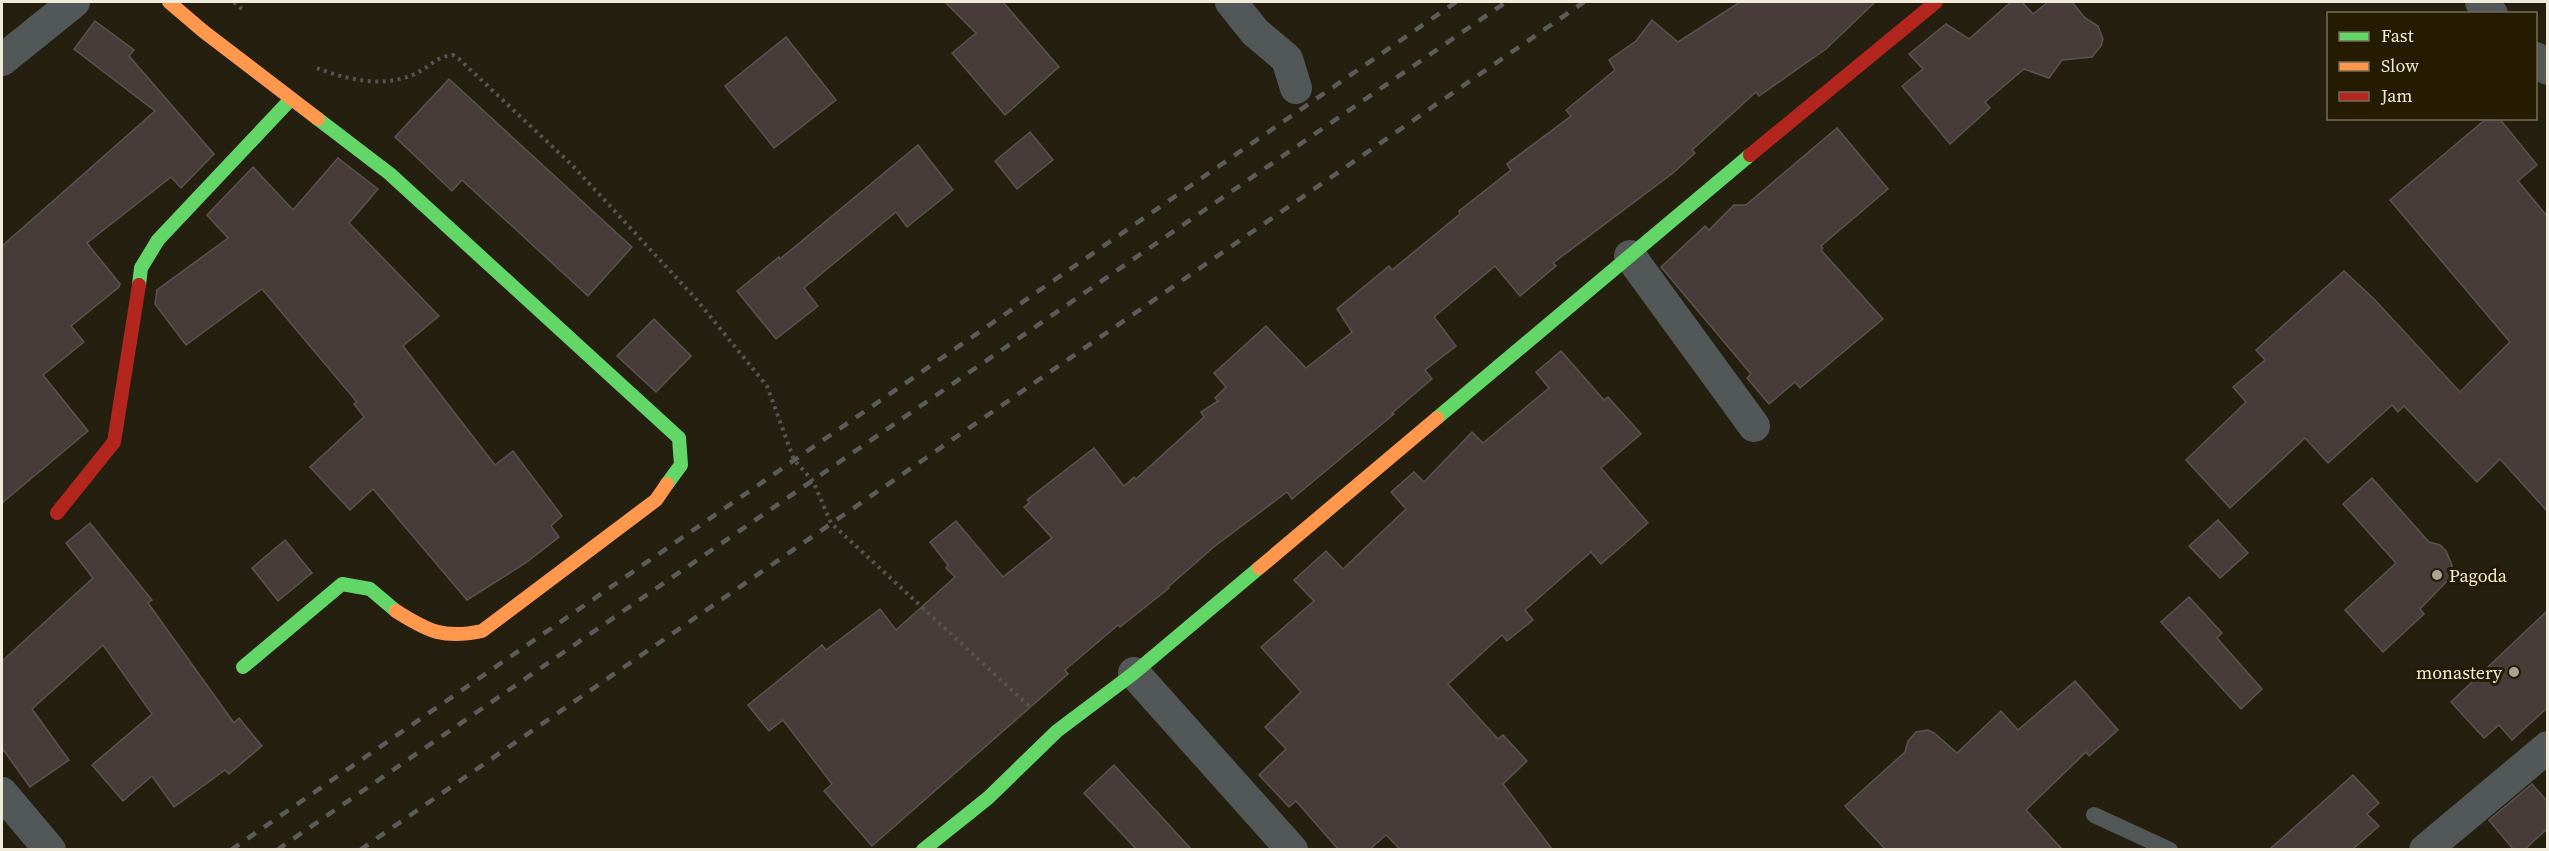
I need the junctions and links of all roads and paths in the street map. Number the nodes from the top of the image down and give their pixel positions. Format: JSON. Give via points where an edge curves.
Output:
{"nodes":[{"id":1,"x":74,"y":2,"type":"edge"},
{"id":2,"x":169,"y":2,"type":"edge"},
{"id":3,"x":234,"y":2,"type":"edge"},
{"id":4,"x":1231,"y":2,"type":"edge"},
{"id":5,"x":1936,"y":2,"type":"edge"},
{"id":6,"x":249,"y":16,"type":"dead end"},
{"id":7,"x":2,"y":60,"type":"edge"},
{"id":8,"x":311,"y":65,"type":"dead end"},
{"id":9,"x":1296,"y":88,"type":"dead end"},
{"id":10,"x":291,"y":99,"type":"junction"},
{"id":11,"x":1630,"y":256,"type":"junction"},
{"id":12,"x":1754,"y":426,"type":"dead end"},
{"id":13,"x":57,"y":513,"type":"dead end"},
{"id":14,"x":243,"y":667,"type":"dead end"},
{"id":15,"x":1134,"y":673,"type":"junction"},
{"id":16,"x":1057,"y":731,"type":"junction"},
{"id":17,"x":2547,"y":747,"type":"edge"},
{"id":18,"x":2,"y":793,"type":"edge"},
{"id":19,"x":2094,"y":815,"type":"dead end"},
{"id":20,"x":50,"y":849,"type":"edge"},
{"id":21,"x":923,"y":849,"type":"edge"},
{"id":22,"x":1292,"y":849,"type":"edge"},
{"id":23,"x":2170,"y":849,"type":"edge"},
{"id":24,"x":2425,"y":849,"type":"edge"}],
"edges":[{"from":1,"to":7,"type":"street"},
{"from":2,"to":10,"type":"street"},
{"from":3,"to":6,"type":"path"},
{"from":4,"to":9,"type":"street","via":[[1256,32],[1287,59]]},
{"from":5,"to":11,"type":"street"},
{"from":8,"to":16,"type":"path","via":[[375,82],[400,80],[445,55],[459,59],[573,165],[696,299],[767,386],[794,460],[813,481],[831,523]]},
{"from":10,"to":13,"type":"street","via":[[158,240],[141,268],[114,442]]},
{"from":10,"to":14,"type":"street","via":[[390,174],[679,438],[681,465],[656,500],[482,631],[457,636],[427,630],[370,589],[342,584]]},
{"from":11,"to":12,"type":"street"},
{"from":11,"to":15,"type":"street"},
{"from":15,"to":16,"type":"street"},
{"from":15,"to":22,"type":"street"},
{"from":16,"to":21,"type":"street","via":[[988,798]]},
{"from":17,"to":24,"type":"street"},
{"from":18,"to":20,"type":"street"},
{"from":19,"to":23,"type":"lane"}]}
